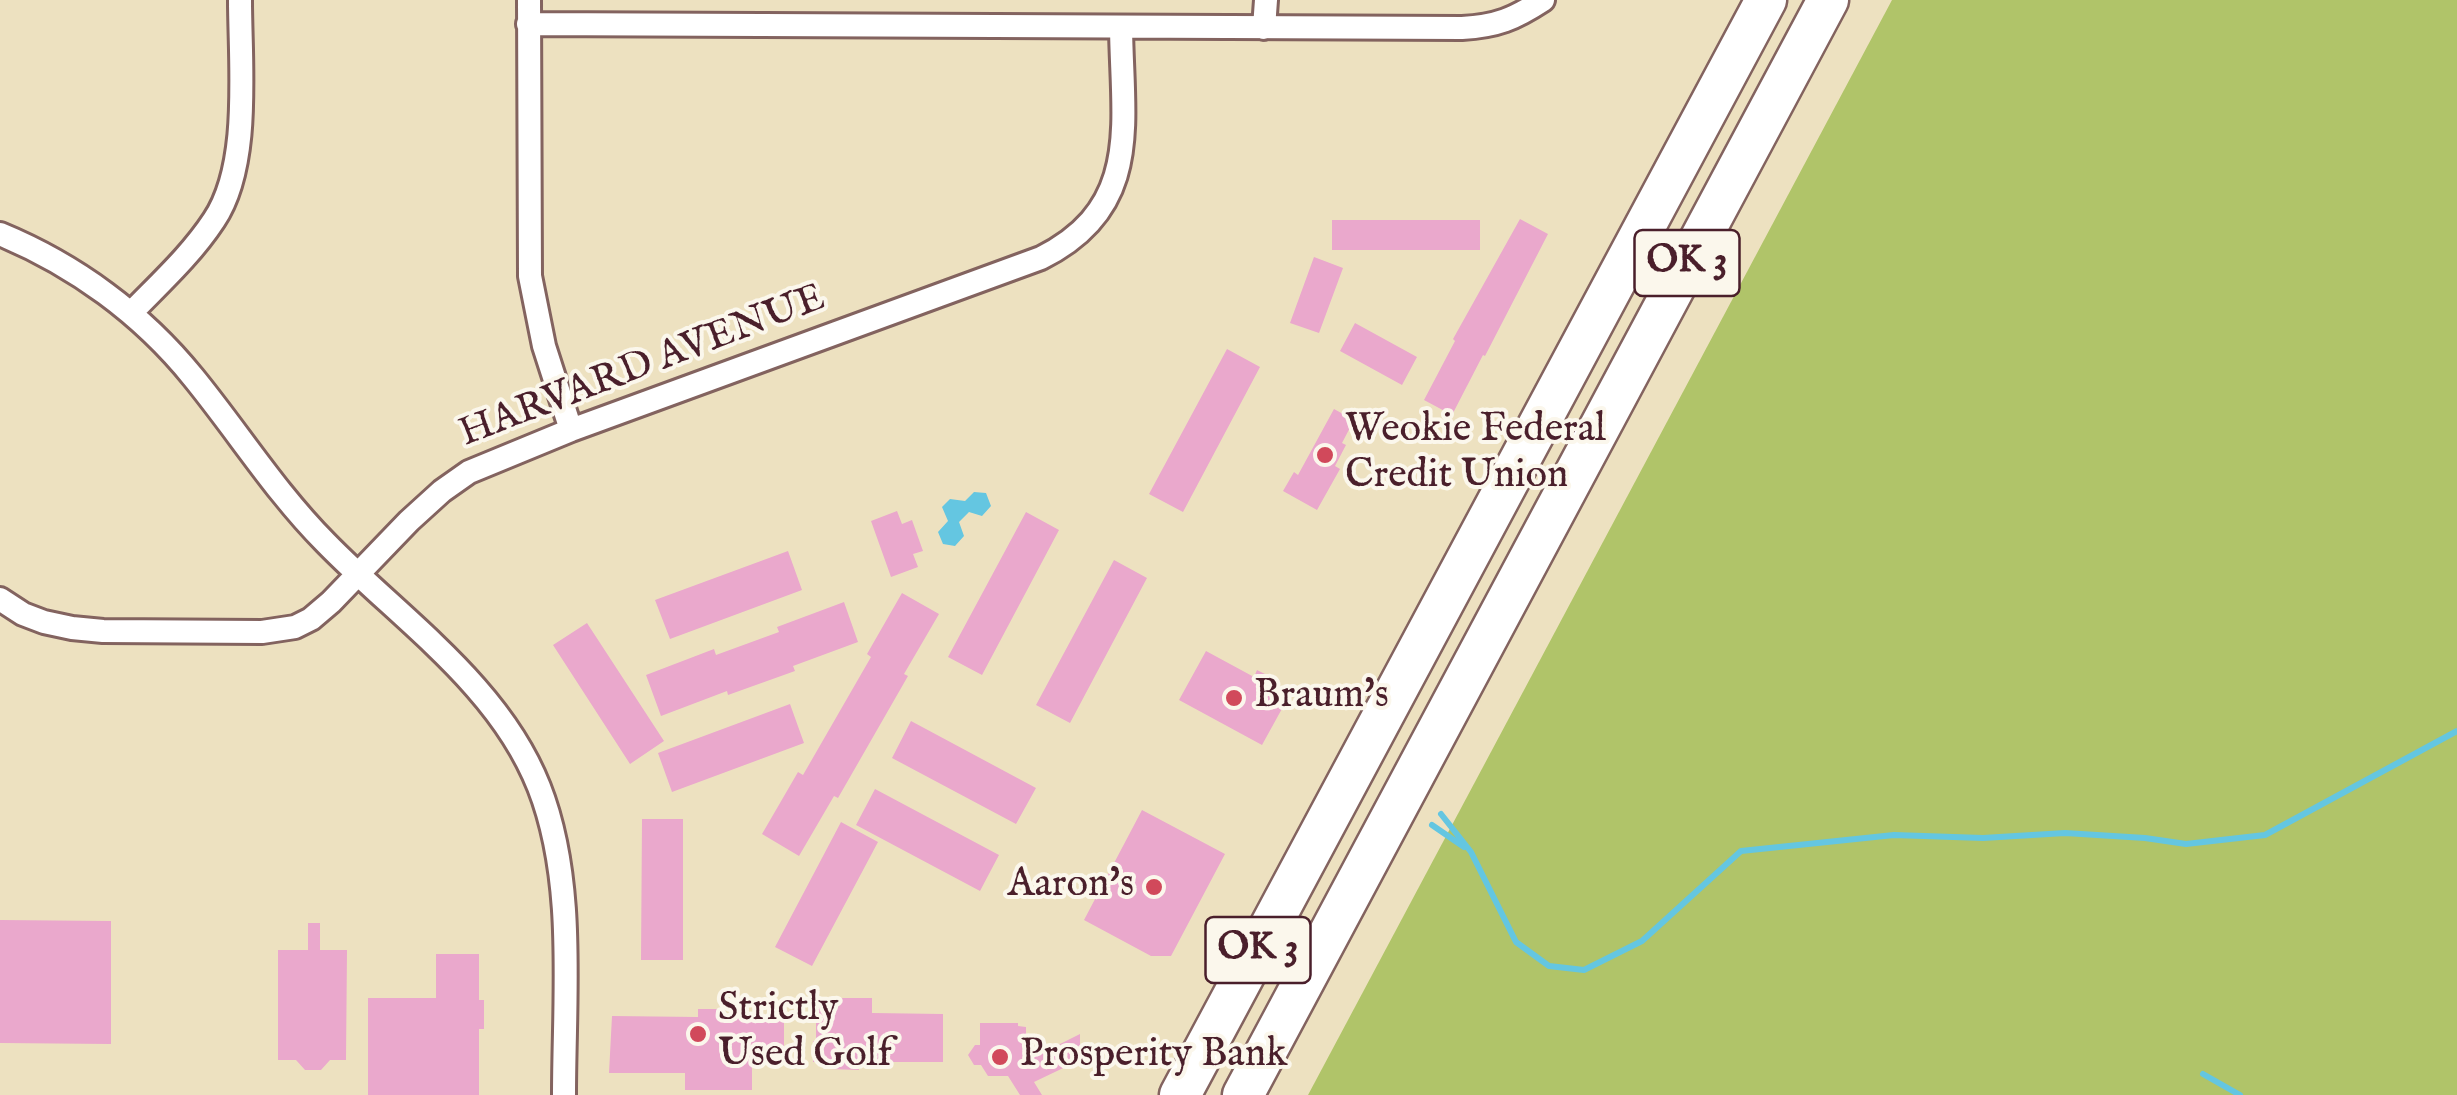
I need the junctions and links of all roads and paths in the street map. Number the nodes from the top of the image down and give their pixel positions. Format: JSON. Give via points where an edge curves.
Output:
{"nodes":[{"id":1,"x":240,"y":0,"type":"edge"},
{"id":2,"x":1266,"y":0,"type":"edge"},
{"id":3,"x":1766,"y":0,"type":"edge"},
{"id":4,"x":1828,"y":0,"type":"edge"},
{"id":5,"x":1542,"y":1,"type":"edge"},
{"id":6,"x":528,"y":12,"type":"edge"},
{"id":7,"x":1121,"y":27,"type":"junction"},
{"id":8,"x":1264,"y":28,"type":"junction"},
{"id":9,"x":0,"y":234,"type":"edge"},
{"id":10,"x":131,"y":313,"type":"junction"},
{"id":11,"x":571,"y":430,"type":"junction"},
{"id":12,"x":1513,"y":475,"type":"junction"},
{"id":13,"x":1560,"y":501,"type":"junction"},
{"id":14,"x":358,"y":574,"type":"junction"},
{"id":15,"x":0,"y":599,"type":"edge"},
{"id":16,"x":1244,"y":1094,"type":"edge"},
{"id":17,"x":564,"y":1095,"type":"edge"},
{"id":18,"x":1180,"y":1095,"type":"edge"}],
"edges":[{"from":1,"to":10,"type":"street","via":[[238,156],[231,187],[195,246]]},
{"from":2,"to":8,"type":"street"},
{"from":3,"to":12,"type":"highway","number":"OK 3"},
{"from":4,"to":13,"type":"highway","number":"OK 3"},
{"from":5,"to":8,"type":"street","via":[[1486,26]]},
{"from":6,"to":7,"type":"street"},
{"from":6,"to":11,"type":"street","via":[[530,276]]},
{"from":7,"to":8,"type":"street"},
{"from":7,"to":11,"type":"street","name":"HARVARD AVENUE","via":[[1120,164],[1102,209],[1066,246]]},
{"from":9,"to":10,"type":"street","via":[[53,259]]},
{"from":10,"to":14,"type":"street"},
{"from":11,"to":14,"type":"street","name":"HARVARD AVENUE","via":[[469,472]]},
{"from":12,"to":13,"type":"highway"},
{"from":12,"to":18,"type":"highway","number":"OK 3"},
{"from":13,"to":16,"type":"highway","number":"OK 3"},
{"from":14,"to":15,"type":"street","name":"HARVARD AVENUE","via":[[311,619],[262,632],[72,628],[23,614]]},
{"from":14,"to":17,"type":"street","via":[[487,699],[540,789],[563,890]]}]}
